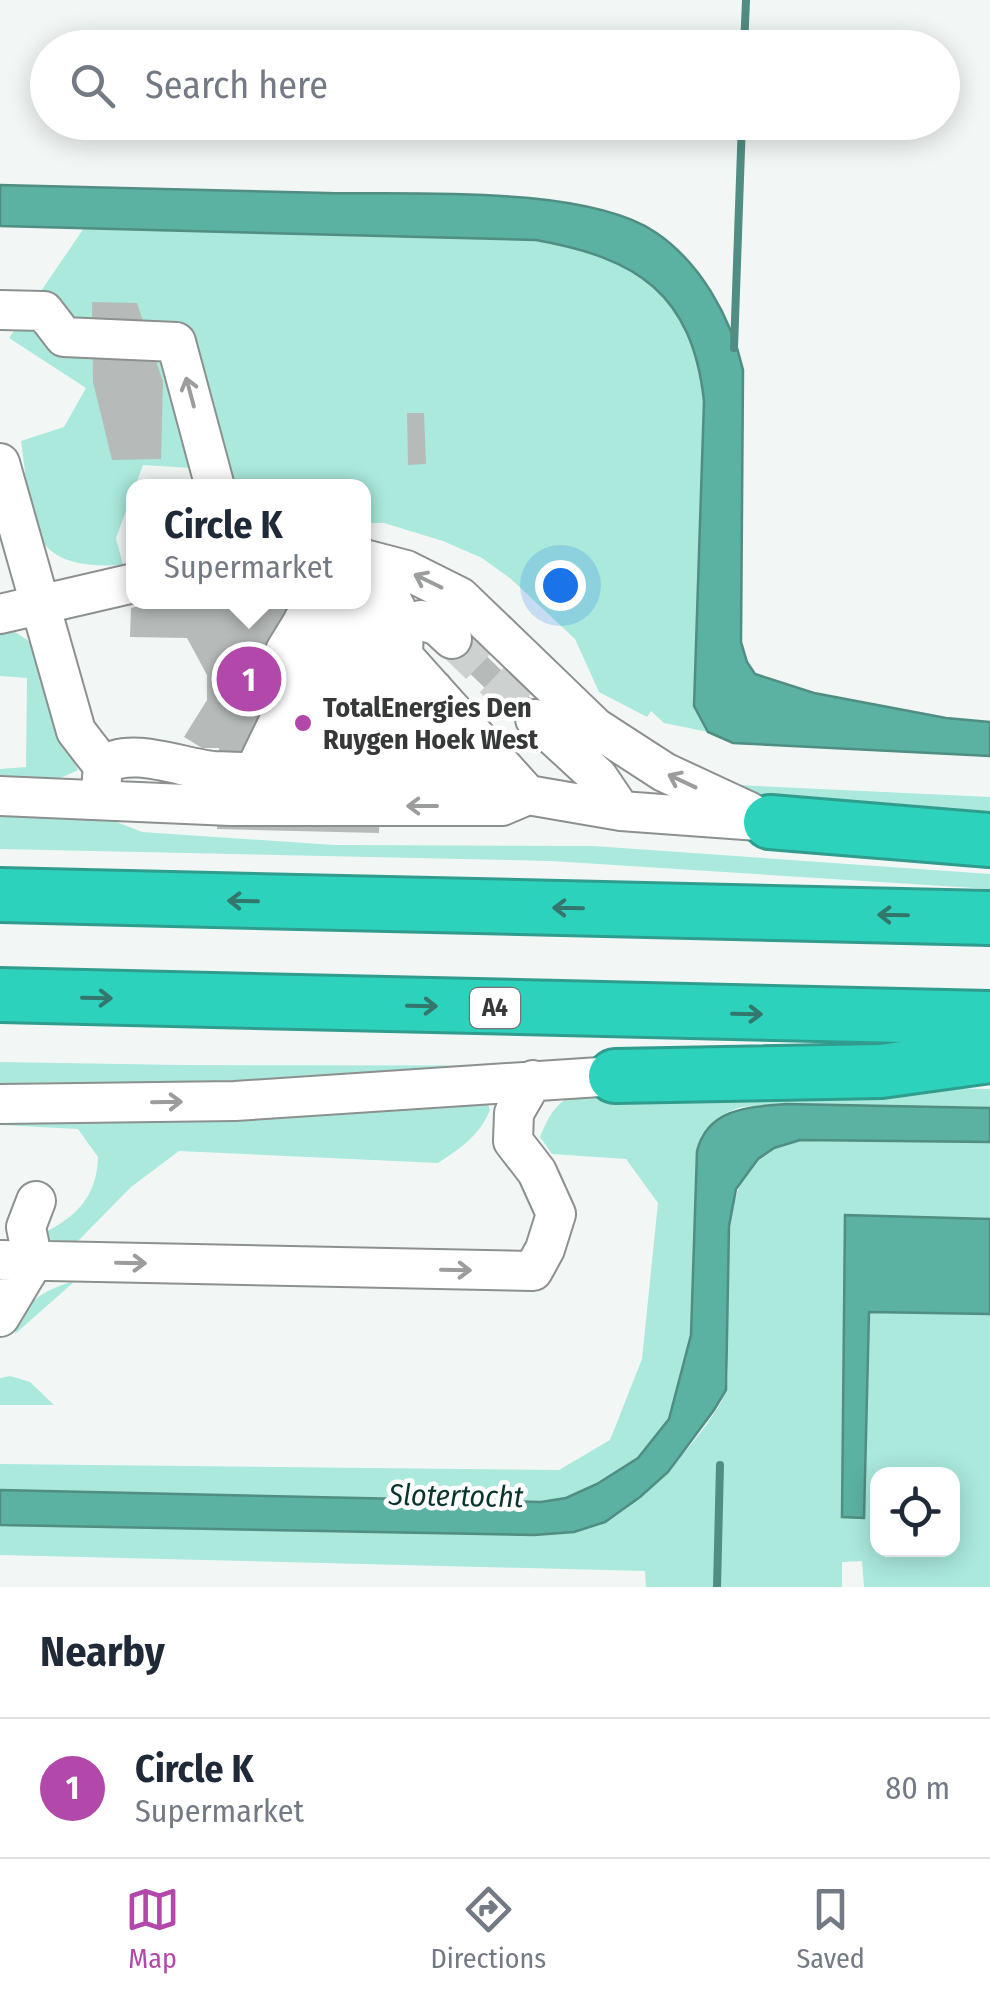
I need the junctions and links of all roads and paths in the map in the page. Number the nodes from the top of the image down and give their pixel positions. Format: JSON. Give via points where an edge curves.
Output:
{"nodes":[{"id":1,"x":0,"y":310,"type":"edge"},
{"id":2,"x":0,"y":463,"type":"edge"},
{"id":3,"x":213,"y":479,"type":"edge"},
{"id":4,"x":371,"y":561,"type":"edge"},
{"id":5,"x":126,"y":585,"type":"edge"},
{"id":6,"x":371,"y":597,"type":"edge"},
{"id":7,"x":38,"y":605,"type":"junction"},
{"id":8,"x":0,"y":614,"type":"edge"},
{"id":9,"x":452,"y":639,"type":"tunnel mouth"},
{"id":10,"x":403,"y":641,"type":"junction"},
{"id":11,"x":433,"y":689,"type":"junction"},
{"id":12,"x":281,"y":698,"type":"edge"},
{"id":13,"x":458,"y":718,"type":"junction"},
{"id":14,"x":535,"y":719,"type":"tunnel mouth"},
{"id":15,"x":487,"y":750,"type":"junction"},
{"id":16,"x":102,"y":782,"type":"junction"},
{"id":17,"x":522,"y":788,"type":"junction"},
{"id":18,"x":0,"y":796,"type":"edge"},
{"id":19,"x":621,"y":811,"type":"junction"},
{"id":20,"x":770,"y":822,"type":"junction"},
{"id":21,"x":990,"y":840,"type":"edge"},
{"id":22,"x":0,"y":895,"type":"edge"},
{"id":23,"x":990,"y":918,"type":"edge"},
{"id":24,"x":0,"y":995,"type":"edge"},
{"id":25,"x":990,"y":1018,"type":"edge"},
{"id":26,"x":990,"y":1056,"type":"edge"},
{"id":27,"x":615,"y":1076,"type":"joint"},
{"id":28,"x":533,"y":1080,"type":"junction"},
{"id":29,"x":0,"y":1104,"type":"edge"},
{"id":30,"x":36,"y":1201,"type":"dead end"},
{"id":31,"x":17,"y":1261,"type":"edge"},
{"id":32,"x":0,"y":1317,"type":"edge"}],
"edges":[{"from":3,"to":1,"type":"lane","one_way":true,"via":[[176,342],[64,337],[44,311]]},
{"from":2,"to":7,"type":"lane"},
{"from":20,"to":4,"type":"lane","one_way":true,"via":[[664,772],[596,728],[460,597]]},
{"from":5,"to":7,"type":"lane"},
{"from":6,"to":10,"type":"lane","via":[[391,598]]},
{"from":7,"to":8,"type":"lane"},
{"from":7,"to":16,"type":"lane","via":[[76,731]]},
{"from":9,"to":10,"type":"lane","via":[[420,620]]},
{"from":10,"to":11,"type":"lane"},
{"from":10,"to":12,"type":"lane"},
{"from":11,"to":12,"type":"lane"},
{"from":11,"to":13,"type":"lane"},
{"from":12,"to":13,"type":"lane"},
{"from":12,"to":15,"type":"lane"},
{"from":12,"to":16,"type":"lane","via":[[118,803]]},
{"from":17,"to":12,"type":"lane","one_way":true},
{"from":13,"to":15,"type":"lane"},
{"from":14,"to":19,"type":"lane","via":[[598,777]]},
{"from":15,"to":17,"type":"lane"},
{"from":16,"to":18,"type":"lane"},
{"from":17,"to":19,"type":"lane"},
{"from":19,"to":20,"type":"lane"},
{"from":20,"to":21,"type":"highway"},
{"from":23,"to":22,"type":"highway","one_way":true},
{"from":24,"to":25,"type":"highway","number":"A4","one_way":true},
{"from":26,"to":27,"type":"highway","via":[[881,1071]]},
{"from":27,"to":28,"type":"lane"},
{"from":29,"to":28,"type":"lane","one_way":true,"via":[[234,1102]]},
{"from":31,"to":28,"type":"lane","one_way":true,"via":[[532,1271],[556,1214],[513,1141],[514,1113]]},
{"from":30,"to":31,"type":"lane"},
{"from":31,"to":32,"type":"lane"}]}
